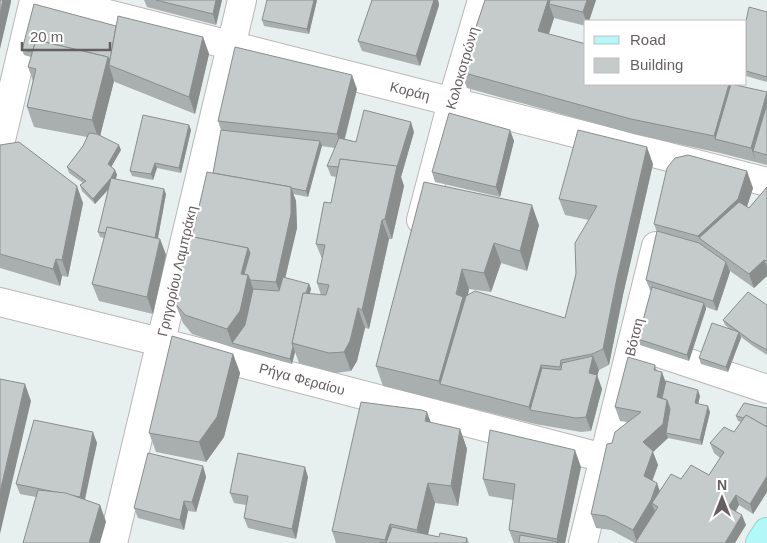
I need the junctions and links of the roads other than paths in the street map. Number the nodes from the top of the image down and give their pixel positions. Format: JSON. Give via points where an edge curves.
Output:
{"nodes":[{"id":1,"x":34,"y":0,"type":"edge"},
{"id":2,"x":53,"y":0,"type":"edge"},
{"id":3,"x":242,"y":0,"type":"edge"},
{"id":4,"x":482,"y":0,"type":"edge"},
{"id":5,"x":231,"y":45,"type":"junction"},
{"id":6,"x":452,"y":102,"type":"junction"},
{"id":7,"x":0,"y":144,"type":"edge"},
{"id":8,"x":677,"y":159,"type":"junction"},
{"id":9,"x":767,"y":182,"type":"edge"},
{"id":10,"x":670,"y":187,"type":"edge"},
{"id":11,"x":661,"y":224,"type":"edge"},
{"id":12,"x":414,"y":245,"type":"edge"},
{"id":13,"x":0,"y":302,"type":"edge"},
{"id":14,"x":160,"y":342,"type":"junction"},
{"id":15,"x":632,"y":344,"type":"junction"},
{"id":16,"x":377,"y":388,"type":"junction"},
{"id":17,"x":767,"y":390,"type":"edge"},
{"id":18,"x":367,"y":425,"type":"edge"},
{"id":19,"x":604,"y":458,"type":"junction"},
{"id":20,"x":767,"y":532,"type":"edge"},
{"id":21,"x":114,"y":543,"type":"edge"},
{"id":22,"x":583,"y":543,"type":"edge"},
{"id":23,"x":760,"y":543,"type":"edge"}],
"edges":[{"from":1,"to":7,"type":"street"},
{"from":2,"to":5,"type":"street","name":"Κοράη"},
{"from":3,"to":5,"type":"street","name":"Γρηγορίου Λαμπράκη"},
{"from":4,"to":6,"type":"street","name":"Κολοκοτρώνη"},
{"from":5,"to":6,"type":"street","name":"Κοράη"},
{"from":5,"to":14,"type":"street","name":"Γρηγορίου Λαμπράκη"},
{"from":6,"to":8,"type":"street","name":"Κοράη"},
{"from":6,"to":12,"type":"street","name":"Κολοκοτρώνη"},
{"from":8,"to":9,"type":"street","name":"Κοράη"},
{"from":8,"to":10,"type":"street"},
{"from":11,"to":15,"type":"street","name":"Βότση"},
{"from":13,"to":14,"type":"street","name":"Ρήγα Φεραίου"},
{"from":14,"to":16,"type":"street","name":"Ρήγα Φεραίου"},
{"from":14,"to":21,"type":"street","name":"Γρηγορίου Λαμπράκη"},
{"from":15,"to":17,"type":"street"},
{"from":15,"to":19,"type":"street","name":"Βότση"},
{"from":16,"to":18,"type":"street"},
{"from":16,"to":19,"type":"street","name":"Ρήγα Φεραίου"},
{"from":19,"to":22,"type":"street","name":"Βότση"},
{"from":20,"to":23,"type":"main road"}]}
